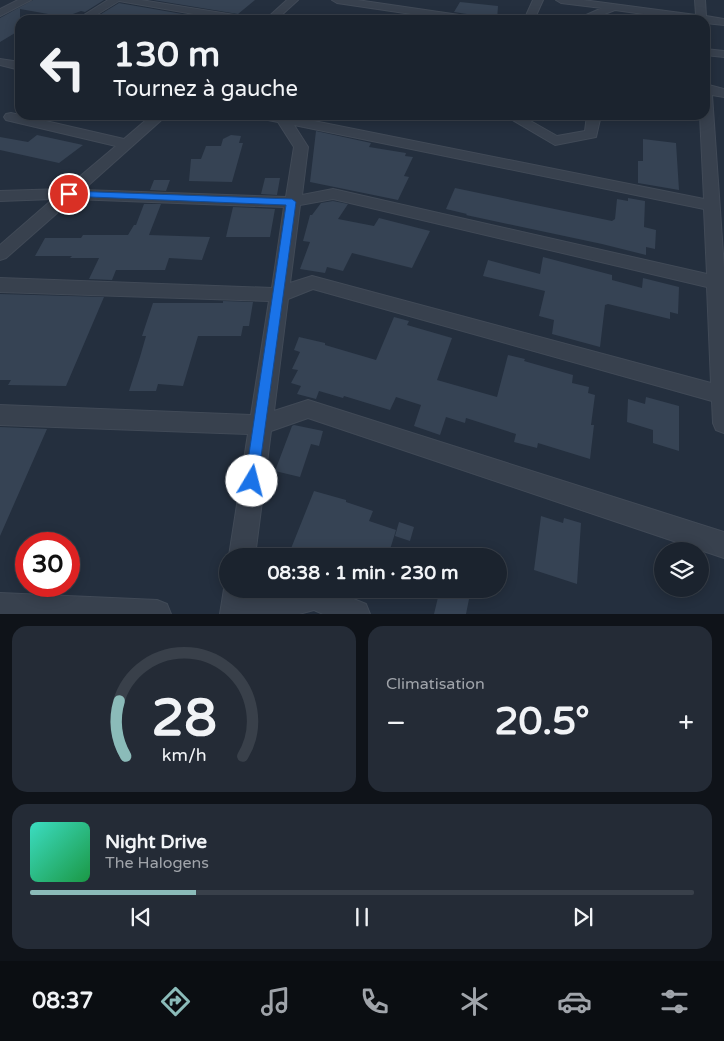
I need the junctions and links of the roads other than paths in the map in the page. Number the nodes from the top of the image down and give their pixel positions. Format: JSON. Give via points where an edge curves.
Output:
{"nodes":[{"id":1,"x":26,"y":0,"type":"edge"},
{"id":2,"x":115,"y":0,"type":"edge"},
{"id":3,"x":123,"y":0,"type":"edge"},
{"id":4,"x":293,"y":0,"type":"edge"},
{"id":5,"x":337,"y":0,"type":"edge"},
{"id":6,"x":538,"y":0,"type":"edge"},
{"id":7,"x":561,"y":0,"type":"edge"},
{"id":8,"x":700,"y":0,"type":"edge"},
{"id":9,"x":615,"y":4,"type":"edge"},
{"id":10,"x":0,"y":15,"type":"edge"},
{"id":11,"x":90,"y":15,"type":"edge"},
{"id":12,"x":216,"y":15,"type":"edge"},
{"id":13,"x":276,"y":15,"type":"edge"},
{"id":14,"x":439,"y":15,"type":"edge"},
{"id":15,"x":531,"y":15,"type":"edge"},
{"id":16,"x":591,"y":15,"type":"edge"},
{"id":17,"x":678,"y":15,"type":"edge"},
{"id":18,"x":701,"y":15,"type":"edge"},
{"id":19,"x":15,"y":19,"type":"dead end"},
{"id":20,"x":710,"y":20,"type":"edge"},
{"id":21,"x":724,"y":22,"type":"edge"},
{"id":22,"x":710,"y":53,"type":"edge"},
{"id":23,"x":724,"y":54,"type":"edge"},
{"id":24,"x":710,"y":90,"type":"edge"},
{"id":25,"x":724,"y":93,"type":"edge"},
{"id":26,"x":11,"y":117,"type":"dead end"},
{"id":27,"x":15,"y":118,"type":"edge"},
{"id":28,"x":24,"y":120,"type":"edge"},
{"id":29,"x":154,"y":120,"type":"edge"},
{"id":30,"x":280,"y":120,"type":"edge"},
{"id":31,"x":293,"y":120,"type":"edge"},
{"id":32,"x":519,"y":120,"type":"edge"},
{"id":33,"x":593,"y":120,"type":"edge"},
{"id":34,"x":707,"y":120,"type":"edge"},
{"id":35,"x":127,"y":144,"type":"junction"},
{"id":36,"x":69,"y":194,"type":"junction"},
{"id":37,"x":0,"y":196,"type":"edge"},
{"id":38,"x":292,"y":202,"type":"junction"},
{"id":39,"x":712,"y":206,"type":"junction"},
{"id":40,"x":0,"y":254,"type":"edge"},
{"id":41,"x":720,"y":283,"type":"edge"},
{"id":42,"x":0,"y":285,"type":"edge"},
{"id":43,"x":279,"y":295,"type":"junction"},
{"id":44,"x":723,"y":395,"type":"edge"},
{"id":45,"x":0,"y":415,"type":"edge"},
{"id":46,"x":724,"y":424,"type":"edge"},
{"id":47,"x":260,"y":425,"type":"junction"},
{"id":48,"x":724,"y":546,"type":"edge"},
{"id":49,"x":243,"y":548,"type":"edge"},
{"id":50,"x":236,"y":598,"type":"edge"},
{"id":51,"x":0,"y":607,"type":"edge"},
{"id":52,"x":157,"y":614,"type":"edge"},
{"id":53,"x":234,"y":614,"type":"edge"},
{"id":54,"x":246,"y":614,"type":"edge"},
{"id":55,"x":356,"y":614,"type":"edge"}],
"edges":[{"from":1,"to":10,"type":"street"},
{"from":2,"to":11,"type":"street"},
{"from":3,"to":12,"type":"street"},
{"from":4,"to":13,"type":"street"},
{"from":5,"to":14,"type":"street"},
{"from":6,"to":15,"type":"street"},
{"from":7,"to":9,"type":"street"},
{"from":8,"to":18,"type":"street"},
{"from":9,"to":16,"type":"street"},
{"from":9,"to":17,"type":"street"},
{"from":10,"to":19,"type":"street"},
{"from":20,"to":21,"type":"street"},
{"from":22,"to":23,"type":"street"},
{"from":24,"to":25,"type":"street"},
{"from":26,"to":27,"type":"street"},
{"from":28,"to":35,"type":"street"},
{"from":29,"to":35,"type":"street"},
{"from":30,"to":38,"type":"street","via":[[301,147]]},
{"from":31,"to":39,"type":"street"},
{"from":32,"to":33,"type":"street","via":[[555,141],[591,134]]},
{"from":34,"to":39,"type":"street"},
{"from":35,"to":36,"type":"street"},
{"from":36,"to":37,"type":"street"},
{"from":36,"to":38,"type":"street"},
{"from":36,"to":40,"type":"street"},
{"from":38,"to":41,"type":"street","via":[[333,194]]},
{"from":38,"to":43,"type":"street"},
{"from":39,"to":41,"type":"street"},
{"from":41,"to":44,"type":"street"},
{"from":42,"to":43,"type":"street"},
{"from":43,"to":44,"type":"street","via":[[312,282]]},
{"from":43,"to":47,"type":"street"},
{"from":44,"to":46,"type":"street"},
{"from":45,"to":47,"type":"street"},
{"from":47,"to":48,"type":"street","via":[[308,409]]},
{"from":47,"to":49,"type":"street"},
{"from":50,"to":53,"type":"street"},
{"from":51,"to":52,"type":"street"},
{"from":54,"to":55,"type":"street","via":[[314,596]]}]}
